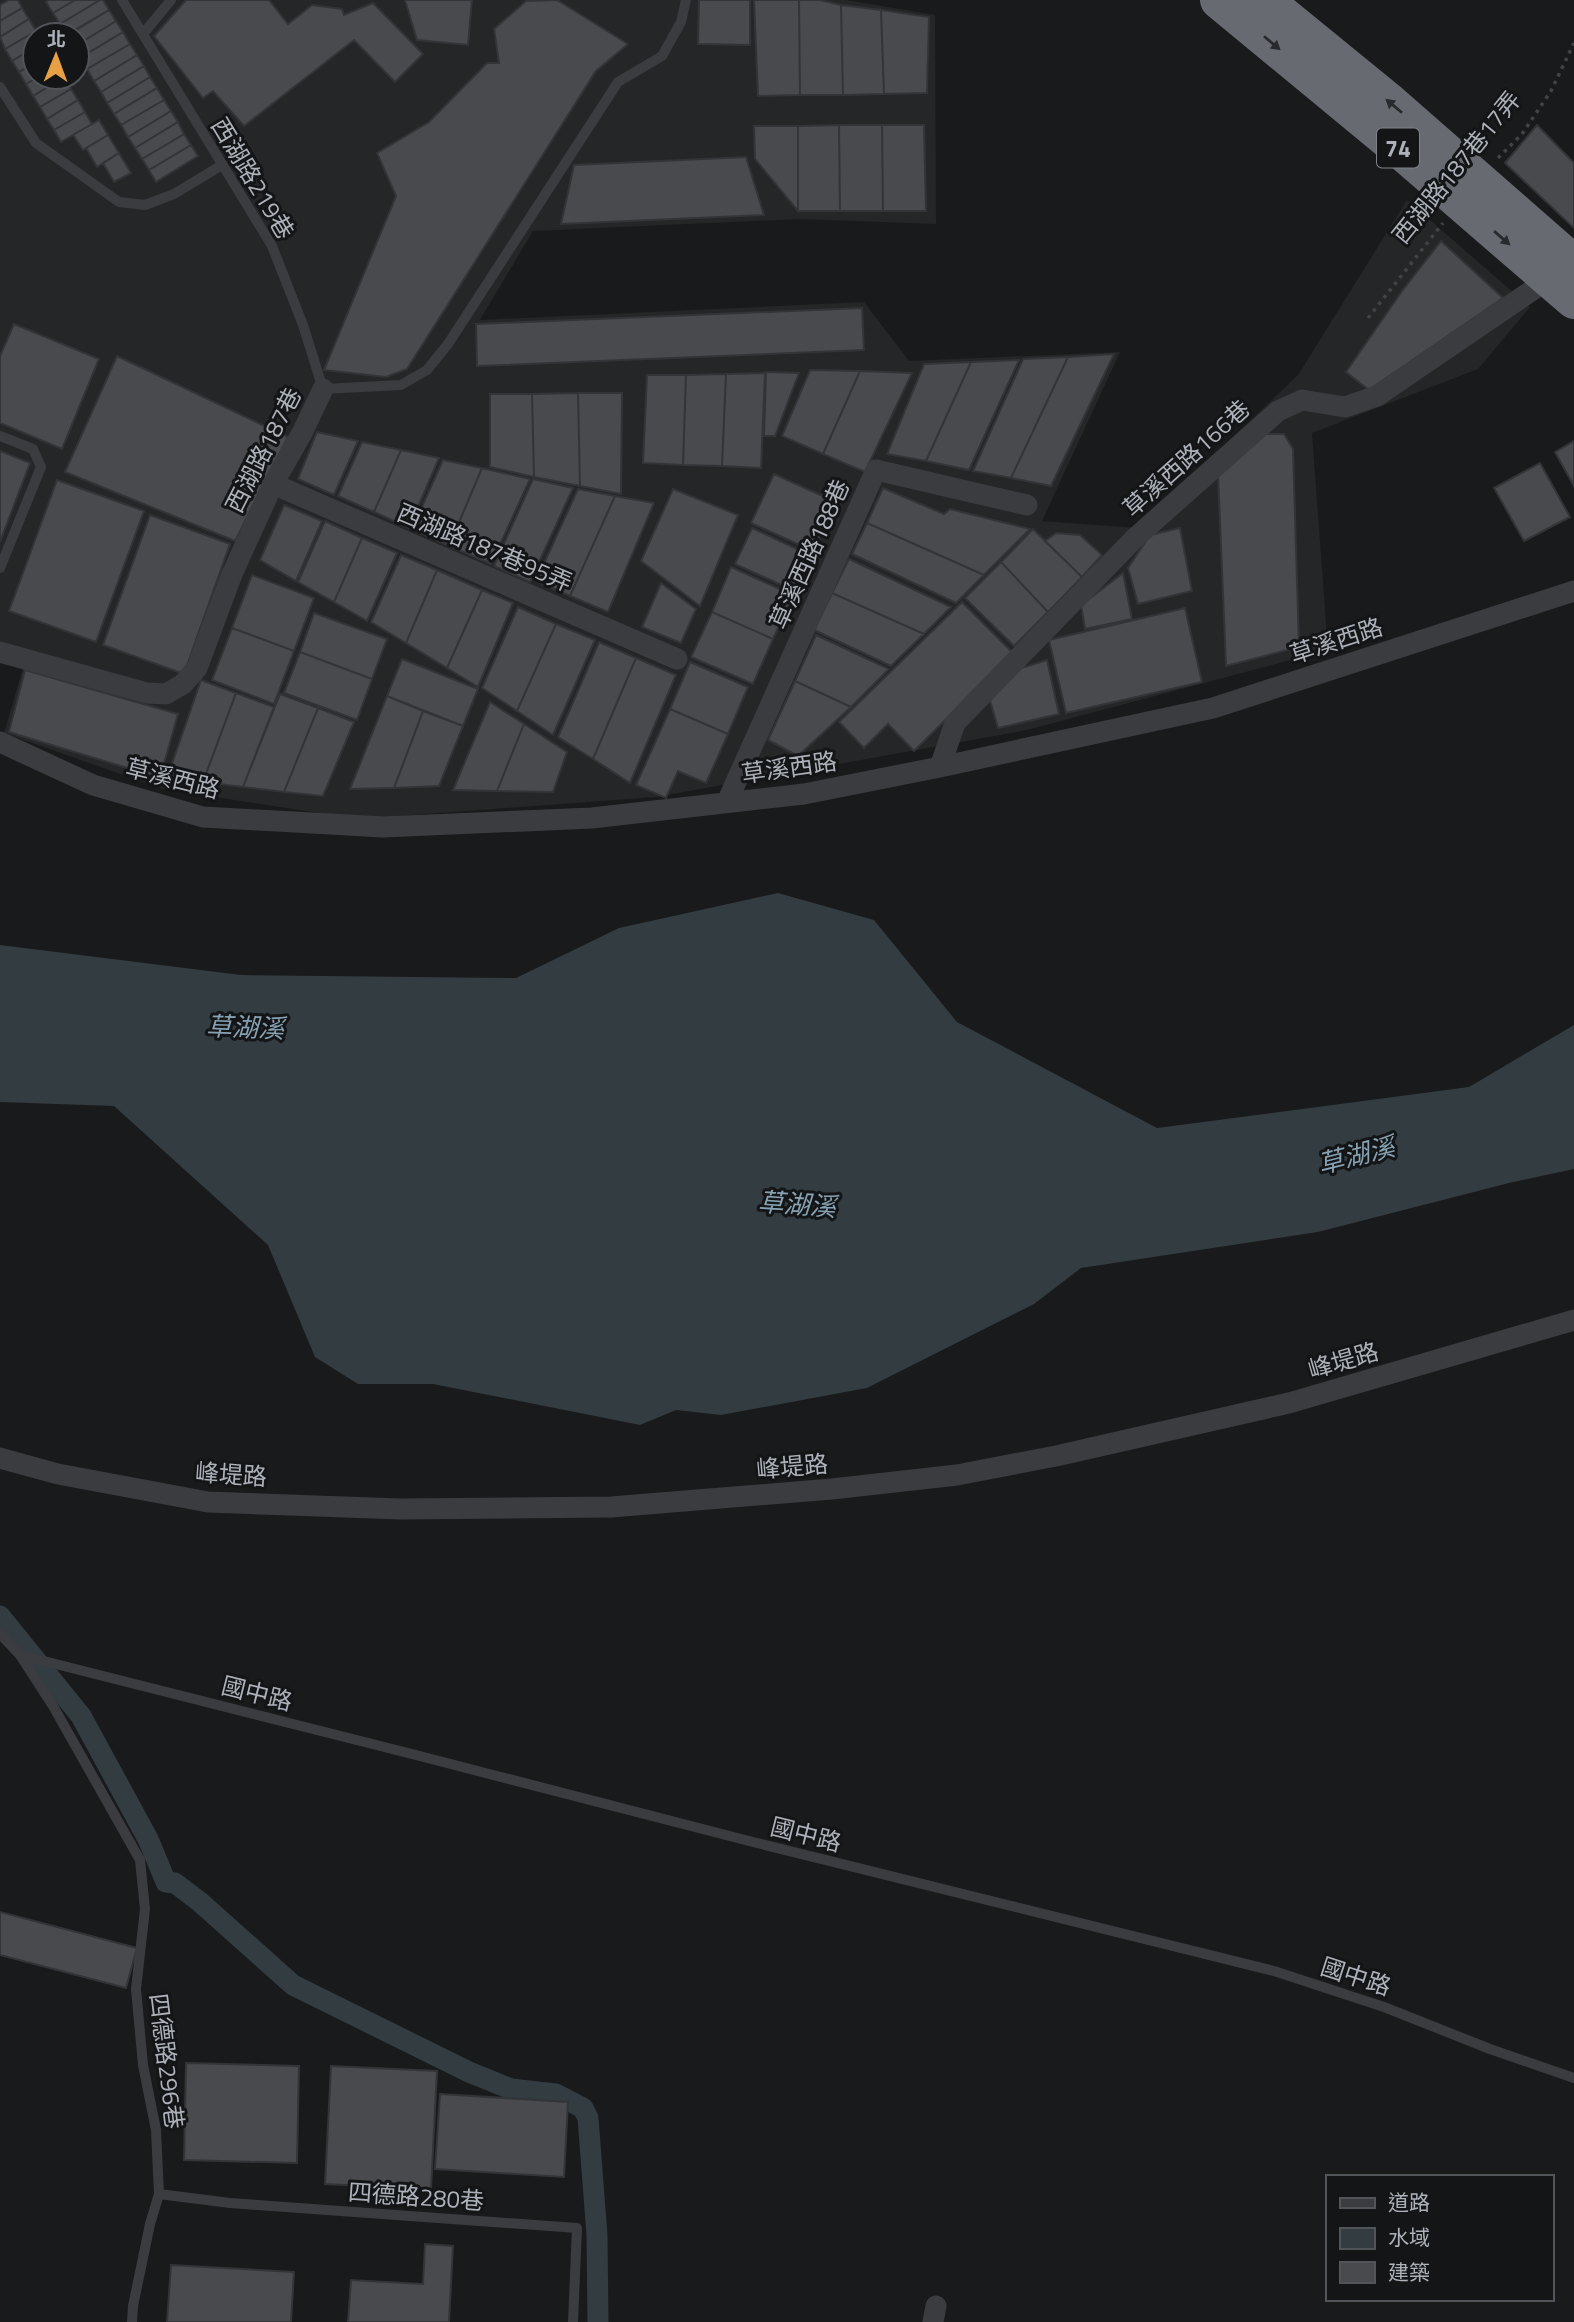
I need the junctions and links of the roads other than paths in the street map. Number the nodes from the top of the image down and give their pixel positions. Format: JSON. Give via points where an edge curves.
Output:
{"nodes":[{"id":1,"x":121,"y":0,"type":"edge"},
{"id":2,"x":171,"y":0,"type":"edge"},
{"id":3,"x":686,"y":0,"type":"edge"},
{"id":4,"x":1219,"y":0,"type":"edge"},
{"id":5,"x":1264,"y":0,"type":"edge"},
{"id":6,"x":143,"y":34,"type":"junction"},
{"id":7,"x":0,"y":87,"type":"edge"},
{"id":8,"x":222,"y":164,"type":"junction"},
{"id":9,"x":1486,"y":169,"type":"road end"},
{"id":10,"x":1452,"y":212,"type":"road end"},
{"id":11,"x":1574,"y":264,"type":"edge"},
{"id":12,"x":1537,"y":288,"type":"dead end"},
{"id":13,"x":1574,"y":300,"type":"edge"},
{"id":14,"x":323,"y":389,"type":"junction"},
{"id":15,"x":0,"y":436,"type":"edge"},
{"id":16,"x":273,"y":484,"type":"junction"},
{"id":17,"x":1027,"y":505,"type":"dead end"},
{"id":18,"x":0,"y":568,"type":"edge"},
{"id":19,"x":1574,"y":591,"type":"edge"},
{"id":20,"x":0,"y":652,"type":"edge"},
{"id":21,"x":677,"y":659,"type":"dead end"},
{"id":22,"x":0,"y":743,"type":"edge"},
{"id":23,"x":940,"y":767,"type":"junction"},
{"id":24,"x":727,"y":802,"type":"junction"},
{"id":25,"x":1574,"y":1320,"type":"edge"},
{"id":26,"x":0,"y":1458,"type":"edge"},
{"id":27,"x":0,"y":1634,"type":"edge"},
{"id":28,"x":20,"y":1655,"type":"junction"},
{"id":29,"x":1574,"y":2078,"type":"edge"},
{"id":30,"x":159,"y":2194,"type":"junction"},
{"id":31,"x":132,"y":2322,"type":"edge"},
{"id":32,"x":573,"y":2322,"type":"edge"}],
"edges":[{"from":1,"to":6,"type":"lane","name":"西湖路219巷"},
{"from":2,"to":6,"type":"lane"},
{"from":3,"to":14,"type":"lane","name":"西湖路187巷","via":[[681,22],[662,56],[618,82],[427,370],[401,386]]},
{"from":4,"to":13,"type":"highway","number":"74","one_way":true,"bridge":true},
{"from":11,"to":5,"type":"highway","number":"74","one_way":true,"bridge":true},
{"from":6,"to":8,"type":"lane","name":"西湖路219巷"},
{"from":7,"to":8,"type":"lane","via":[[36,144],[119,202],[145,205],[174,194]]},
{"from":8,"to":14,"type":"lane","name":"西湖路219巷","via":[[272,246]]},
{"from":9,"to":10,"type":"street","name":"西湖路187巷17弄"},
{"from":12,"to":23,"type":"street","name":"草溪西路166巷","via":[[1377,396],[1345,407],[1302,400],[1278,411],[1135,538],[956,723]]},
{"from":14,"to":16,"type":"street","name":"西湖路187巷"},
{"from":15,"to":18,"type":"lane","via":[[33,449],[41,467]]},
{"from":16,"to":20,"type":"street","name":"西湖路187巷","via":[[232,574],[197,668],[183,684],[166,694],[147,693]]},
{"from":16,"to":21,"type":"street","name":"西湖路187巷95弄"},
{"from":17,"to":24,"type":"street","name":"草溪西路188巷","via":[[876,470]]},
{"from":19,"to":23,"type":"street","name":"草溪西路","via":[[1213,708]]},
{"from":22,"to":24,"type":"street","name":"草溪西路","via":[[93,785],[204,817],[383,827],[592,818]]},
{"from":23,"to":24,"type":"street","name":"草溪西路","via":[[804,794]]},
{"from":25,"to":26,"type":"street","name":"峰堤路","via":[[1289,1403],[1198,1424],[957,1475],[832,1489],[611,1507],[400,1509],[208,1502],[58,1474]]},
{"from":27,"to":28,"type":"lane","name":"四德路296巷"},
{"from":28,"to":29,"type":"lane","name":"國中路","via":[[1274,1971]]},
{"from":28,"to":30,"type":"lane","name":"四德路296巷","via":[[140,1860],[145,1909],[136,1989],[143,2065],[156,2130]]},
{"from":30,"to":31,"type":"lane","name":"四德路296巷"},
{"from":30,"to":32,"type":"lane","name":"四德路280巷","via":[[577,2228]]}]}
